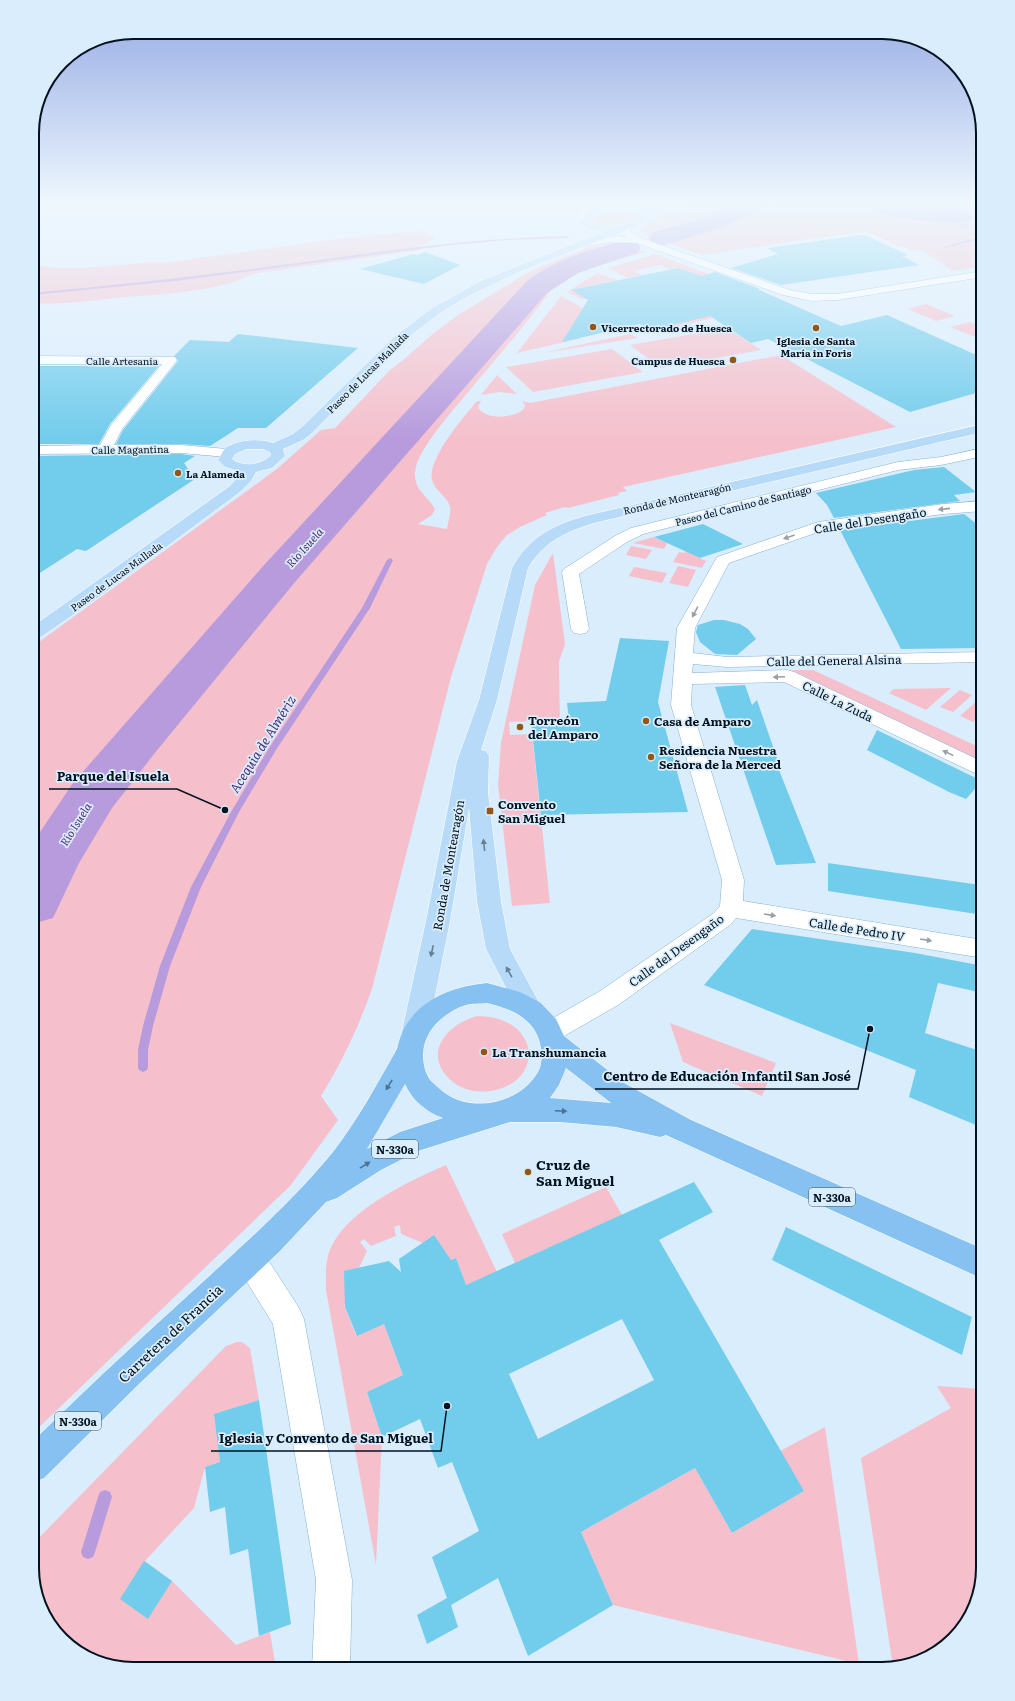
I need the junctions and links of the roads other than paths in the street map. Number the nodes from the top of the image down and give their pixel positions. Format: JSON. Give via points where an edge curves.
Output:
{"nodes":[{"id":1,"x":494,"y":280,"type":"edge"},
{"id":2,"x":752,"y":280,"type":"edge"},
{"id":3,"x":950,"y":280,"type":"edge"},
{"id":4,"x":39,"y":360,"type":"edge"},
{"id":5,"x":976,"y":430,"type":"edge"},
{"id":6,"x":274,"y":448,"type":"junction"},
{"id":7,"x":39,"y":450,"type":"edge"},
{"id":8,"x":104,"y":450,"type":"junction"},
{"id":9,"x":227,"y":453,"type":"junction"},
{"id":10,"x":976,"y":454,"type":"edge"},
{"id":11,"x":251,"y":468,"type":"junction"},
{"id":12,"x":976,"y":507,"type":"edge"},
{"id":13,"x":580,"y":629,"type":"dead end"},
{"id":14,"x":39,"y":630,"type":"edge"},
{"id":15,"x":976,"y":657,"type":"edge"},
{"id":16,"x":684,"y":658,"type":"junction"},
{"id":17,"x":683,"y":679,"type":"junction"},
{"id":18,"x":488,"y":700,"type":"junction"},
{"id":19,"x":976,"y":767,"type":"edge"},
{"id":20,"x":731,"y":908,"type":"junction"},
{"id":21,"x":976,"y":948,"type":"edge"},
{"id":22,"x":528,"y":1006,"type":"junction"},
{"id":23,"x":552,"y":1038,"type":"junction"},
{"id":24,"x":412,"y":1042,"type":"junction"},
{"id":25,"x":499,"y":1113,"type":"junction"},
{"id":26,"x":681,"y":1129,"type":"junction"},
{"id":27,"x":309,"y":1201,"type":"junction"},
{"id":28,"x":250,"y":1259,"type":"junction"},
{"id":29,"x":976,"y":1261,"type":"edge"},
{"id":30,"x":39,"y":1459,"type":"edge"},
{"id":31,"x":331,"y":1662,"type":"edge"}],
"edges":[{"from":1,"to":6,"type":"main road","name":"Paseo de Lucas Mallada","via":[[425,319],[394,344],[307,430]]},
{"from":2,"to":3,"type":"street","via":[[787,293],[808,297],[837,297]]},
{"from":4,"to":8,"type":"street","name":"Calle Artesanía","via":[[171,360],[116,428]]},
{"from":5,"to":18,"type":"main road","name":"Ronda de Montearagón","via":[[610,514],[558,530],[534,547],[520,568]]},
{"from":6,"to":9,"type":"main road","via":[[259,444],[246,445]]},
{"from":6,"to":11,"type":"main road","via":[[278,453],[276,459],[266,465]]},
{"from":7,"to":8,"type":"street","name":"Calle Magantina"},
{"from":8,"to":9,"type":"street","name":"Calle Magantina","via":[[181,449]]},
{"from":9,"to":11,"type":"main road","via":[[225,460],[231,465]]},
{"from":10,"to":13,"type":"street","name":"Paseo del Camino de Santiago","via":[[898,466],[637,531],[570,572]]},
{"from":11,"to":14,"type":"main road","name":"Paseo de Lucas Mallada","via":[[246,478],[235,489]]},
{"from":12,"to":16,"type":"street","name":"Calle del Desengaño","one_way":true,"via":[[818,527],[723,560],[686,628]]},
{"from":15,"to":16,"type":"street","name":"Calle del General Alsina","via":[[727,662]]},
{"from":16,"to":17,"type":"street","name":"Calle del Desengaño"},
{"from":19,"to":17,"type":"street","name":"Calle La Zuda","one_way":true,"via":[[787,676]]},
{"from":17,"to":20,"type":"street","name":"Calle del Desengaño","via":[[681,705],[733,880]]},
{"from":22,"to":18,"type":"main road","name":"Ronda de Montearagón","one_way":true,"via":[[498,948],[489,901],[478,792],[478,762]]},
{"from":18,"to":24,"type":"main road","name":"Ronda de Montearagón","one_way":true,"via":[[467,761],[438,921]]},
{"from":20,"to":21,"type":"street","name":"Calle de Pedro IV","one_way":true},
{"from":20,"to":23,"type":"street","name":"Calle del Desengaño","via":[[722,919]]},
{"from":22,"to":23,"type":"highway","number":"N-330a","via":[[541,1018]]},
{"from":22,"to":24,"type":"highway","number":"N-330a","via":[[508,997],[487,993],[464,995],[427,1015]]},
{"from":23,"to":25,"type":"highway","number":"N-330a","via":[[555,1060],[550,1076],[536,1095],[526,1103]]},
{"from":23,"to":26,"type":"highway","number":"N-330a","via":[[615,1091]]},
{"from":24,"to":25,"type":"highway","number":"N-330a","via":[[412,1069],[419,1085],[432,1099],[449,1109],[468,1115]]},
{"from":24,"to":27,"type":"highway","name":"Carretera de Francia","number":"N-330a","one_way":true,"via":[[351,1148]]},
{"from":25,"to":26,"type":"highway","number":"N-330a","one_way":true,"via":[[560,1110],[616,1115]]},
{"from":27,"to":25,"type":"highway","name":"Carretera de Francia","number":"N-330a","one_way":true,"via":[[371,1161],[410,1141]]},
{"from":26,"to":29,"type":"highway","number":"N-330a"},
{"from":27,"to":28,"type":"highway","name":"Carretera de Francia","number":"N-330a"},
{"from":28,"to":30,"type":"highway","name":"Carretera de Francia","number":"N-330a","via":[[123,1376]]},
{"from":28,"to":31,"type":"street","via":[[288,1319],[334,1580]]}]}
